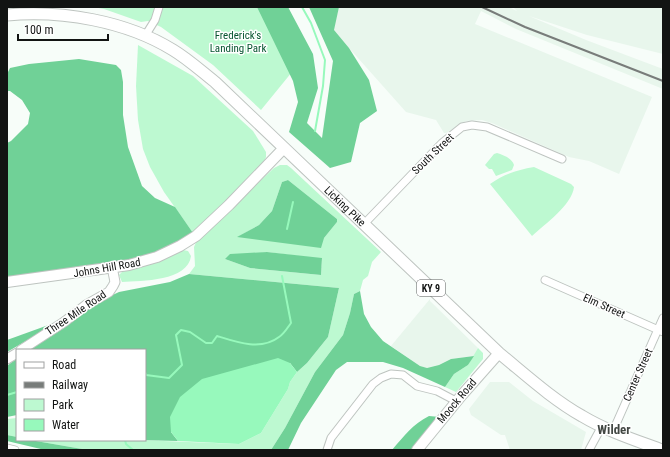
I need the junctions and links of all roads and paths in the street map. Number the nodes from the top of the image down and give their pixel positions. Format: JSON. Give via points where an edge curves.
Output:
{"nodes":[{"id":1,"x":159,"y":7,"type":"edge"},
{"id":2,"x":7,"y":15,"type":"edge"},
{"id":3,"x":145,"y":36,"type":"junction"},
{"id":4,"x":284,"y":148,"type":"junction"},
{"id":5,"x":562,"y":159,"type":"dead end"},
{"id":6,"x":364,"y":224,"type":"junction"},
{"id":7,"x":112,"y":267,"type":"junction"},
{"id":8,"x":545,"y":280,"type":"dead end"},
{"id":9,"x":7,"y":282,"type":"edge"},
{"id":10,"x":663,"y":318,"type":"edge"},
{"id":11,"x":660,"y":331,"type":"edge"},
{"id":12,"x":23,"y":349,"type":"edge"},
{"id":13,"x":499,"y":353,"type":"junction"},
{"id":14,"x":16,"y":354,"type":"edge"},
{"id":15,"x":7,"y":359,"type":"edge"},
{"id":16,"x":456,"y":401,"type":"junction"},
{"id":17,"x":602,"y":426,"type":"junction"},
{"id":18,"x":613,"y":431,"type":"junction"},
{"id":19,"x":7,"y":448,"type":"edge"},
{"id":20,"x":15,"y":450,"type":"edge"},
{"id":21,"x":327,"y":450,"type":"edge"},
{"id":22,"x":416,"y":450,"type":"edge"},
{"id":23,"x":589,"y":450,"type":"edge"},
{"id":24,"x":662,"y":450,"type":"edge"}],
"edges":[{"from":1,"to":3,"type":"street"},
{"from":2,"to":3,"type":"main road","name":"Licking Pike","number":"KY 9","via":[[46,14],[83,18]]},
{"from":3,"to":4,"type":"main road","name":"Licking Pike","number":"KY 9","via":[[173,50],[209,77]]},
{"from":4,"to":6,"type":"main road","name":"Licking Pike","number":"KY 9"},
{"from":4,"to":7,"type":"main road","name":"Johns Hill Road","via":[[230,205],[196,236],[157,257]]},
{"from":5,"to":6,"type":"street","name":"South Street","via":[[487,127],[462,127],[442,143]]},
{"from":6,"to":13,"type":"main road","name":"Licking Pike","number":"KY 9"},
{"from":7,"to":9,"type":"main road","name":"Johns Hill Road"},
{"from":7,"to":12,"type":"street","name":"Three Mile Road","via":[[115,282],[109,292]]},
{"from":8,"to":11,"type":"street","name":"Elm Street"},
{"from":10,"to":11,"type":"street","name":"Center Street"},
{"from":11,"to":18,"type":"street","name":"Center Street"},
{"from":13,"to":16,"type":"main road","name":"Moock Road"},
{"from":13,"to":17,"type":"main road","name":"Licking Pike","number":"KY 9","via":[[554,398]]},
{"from":14,"to":15,"type":"street"},
{"from":16,"to":21,"type":"street","via":[[437,391],[417,386],[403,376],[391,374],[373,384],[331,438]]},
{"from":16,"to":22,"type":"main road","name":"Moock Road"},
{"from":17,"to":18,"type":"main road","name":"Licking Pike","number":"KY 9"},
{"from":17,"to":23,"type":"street"},
{"from":18,"to":24,"type":"main road","name":"Licking Pike","number":"KY 9"},
{"from":19,"to":20,"type":"street"}]}
